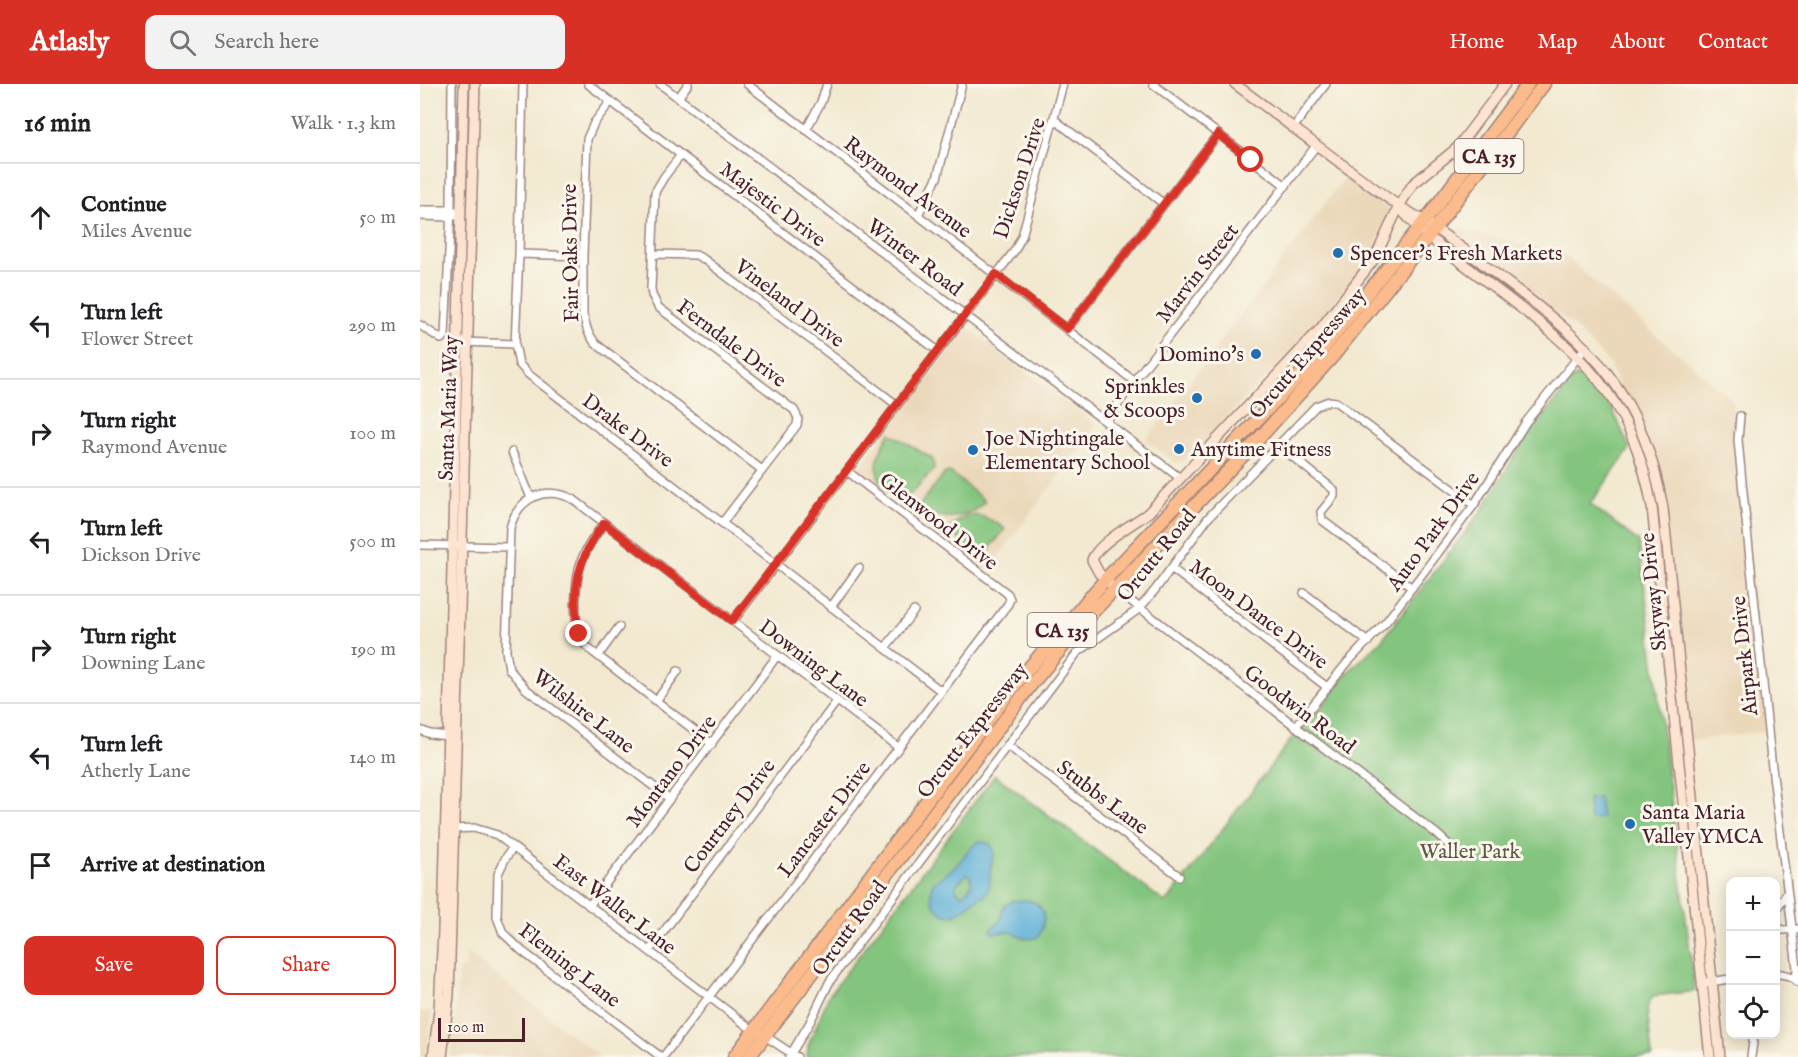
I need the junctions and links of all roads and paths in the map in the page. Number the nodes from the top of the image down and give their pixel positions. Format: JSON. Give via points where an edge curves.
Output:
{"nodes":[{"id":1,"x":452,"y":84,"type":"edge"},
{"id":2,"x":464,"y":84,"type":"edge"},
{"id":3,"x":475,"y":84,"type":"edge"},
{"id":4,"x":524,"y":84,"type":"edge"},
{"id":5,"x":588,"y":84,"type":"edge"},
{"id":6,"x":660,"y":84,"type":"edge"},
{"id":7,"x":688,"y":84,"type":"edge"},
{"id":8,"x":747,"y":84,"type":"edge"},
{"id":9,"x":827,"y":84,"type":"edge"},
{"id":10,"x":962,"y":84,"type":"edge"},
{"id":11,"x":1063,"y":84,"type":"edge"},
{"id":12,"x":1153,"y":84,"type":"edge"},
{"id":13,"x":1235,"y":84,"type":"edge"},
{"id":14,"x":1326,"y":84,"type":"edge"},
{"id":15,"x":1505,"y":84,"type":"edge"},
{"id":16,"x":1528,"y":84,"type":"edge"},
{"id":17,"x":1544,"y":84,"type":"edge"},
{"id":18,"x":678,"y":98,"type":"junction"},
{"id":19,"x":611,"y":101,"type":"junction"},
{"id":20,"x":1055,"y":120,"type":"junction"},
{"id":21,"x":1293,"y":128,"type":"junction"},
{"id":22,"x":806,"y":130,"type":"junction"},
{"id":23,"x":1218,"y":134,"type":"junction"},
{"id":24,"x":1317,"y":146,"type":"junction"},
{"id":25,"x":681,"y":154,"type":"junction"},
{"id":26,"x":1286,"y":186,"type":"junction"},
{"id":27,"x":1164,"y":204,"type":"junction"},
{"id":28,"x":1399,"y":206,"type":"junction"},
{"id":29,"x":420,"y":210,"type":"edge"},
{"id":30,"x":450,"y":214,"type":"junction"},
{"id":31,"x":461,"y":214,"type":"junction"},
{"id":32,"x":472,"y":214,"type":"junction"},
{"id":33,"x":918,"y":215,"type":"junction"},
{"id":34,"x":420,"y":216,"type":"edge"},
{"id":35,"x":1426,"y":229,"type":"junction"},
{"id":36,"x":519,"y":254,"type":"junction"},
{"id":37,"x":653,"y":254,"type":"junction"},
{"id":38,"x":583,"y":256,"type":"junction"},
{"id":39,"x":996,"y":274,"type":"junction"},
{"id":40,"x":965,"y":315,"type":"junction"},
{"id":41,"x":420,"y":325,"type":"edge"},
{"id":42,"x":1067,"y":329,"type":"junction"},
{"id":43,"x":457,"y":342,"type":"junction"},
{"id":44,"x":468,"y":342,"type":"junction"},
{"id":45,"x":515,"y":344,"type":"junction"},
{"id":46,"x":1586,"y":347,"type":"junction"},
{"id":47,"x":938,"y":351,"type":"junction"},
{"id":48,"x":1579,"y":356,"type":"junction"},
{"id":49,"x":1134,"y":381,"type":"junction"},
{"id":50,"x":897,"y":405,"type":"junction"},
{"id":51,"x":1740,"y":416,"type":"dead end"},
{"id":52,"x":1106,"y":422,"type":"junction"},
{"id":53,"x":1278,"y":445,"type":"junction"},
{"id":54,"x":512,"y":452,"type":"dead end"},
{"id":55,"x":762,"y":470,"type":"junction"},
{"id":56,"x":847,"y":471,"type":"junction"},
{"id":57,"x":1180,"y":478,"type":"junction"},
{"id":58,"x":531,"y":498,"type":"junction"},
{"id":59,"x":1474,"y":505,"type":"junction"},
{"id":60,"x":604,"y":523,"type":"junction"},
{"id":61,"x":722,"y":523,"type":"junction"},
{"id":62,"x":420,"y":545,"type":"edge"},
{"id":63,"x":457,"y":546,"type":"junction"},
{"id":64,"x":509,"y":547,"type":"junction"},
{"id":65,"x":776,"y":564,"type":"junction"},
{"id":66,"x":860,"y":568,"type":"dead end"},
{"id":67,"x":1171,"y":568,"type":"junction"},
{"id":68,"x":1110,"y":585,"type":"junction"},
{"id":69,"x":1412,"y":588,"type":"junction"},
{"id":70,"x":1304,"y":593,"type":"dead end"},
{"id":71,"x":1010,"y":599,"type":"joint"},
{"id":72,"x":831,"y":607,"type":"junction"},
{"id":73,"x":1139,"y":609,"type":"junction"},
{"id":74,"x":914,"y":611,"type":"dead end"},
{"id":75,"x":732,"y":621,"type":"junction"},
{"id":76,"x":619,"y":627,"type":"dead end"},
{"id":77,"x":1368,"y":642,"type":"junction"},
{"id":78,"x":885,"y":648,"type":"junction"},
{"id":79,"x":598,"y":656,"type":"junction"},
{"id":80,"x":777,"y":656,"type":"junction"},
{"id":81,"x":678,"y":671,"type":"dead end"},
{"id":82,"x":1327,"y":687,"type":"junction"},
{"id":83,"x":941,"y":691,"type":"junction"},
{"id":84,"x":656,"y":701,"type":"junction"},
{"id":85,"x":837,"y":701,"type":"junction"},
{"id":86,"x":1296,"y":726,"type":"junction"},
{"id":87,"x":420,"y":730,"type":"edge"},
{"id":88,"x":448,"y":736,"type":"junction"},
{"id":89,"x":712,"y":744,"type":"junction"},
{"id":90,"x":1007,"y":745,"type":"junction"},
{"id":91,"x":899,"y":748,"type":"junction"},
{"id":92,"x":670,"y":799,"type":"junction"},
{"id":93,"x":450,"y":829,"type":"junction"},
{"id":94,"x":513,"y":847,"type":"junction"},
{"id":95,"x":1462,"y":857,"type":"dead end"},
{"id":96,"x":1179,"y":876,"type":"dead end"},
{"id":97,"x":1787,"y":893,"type":"junction"},
{"id":98,"x":1780,"y":904,"type":"edge"},
{"id":99,"x":589,"y":906,"type":"junction"},
{"id":100,"x":1780,"y":929,"type":"edge"},
{"id":101,"x":1795,"y":929,"type":"edge"},
{"id":102,"x":649,"y":951,"type":"junction"},
{"id":103,"x":1780,"y":974,"type":"edge"},
{"id":104,"x":1726,"y":980,"type":"edge"},
{"id":105,"x":1713,"y":981,"type":"junction"},
{"id":106,"x":1797,"y":981,"type":"edge"},
{"id":107,"x":1702,"y":983,"type":"junction"},
{"id":108,"x":710,"y":997,"type":"junction"},
{"id":109,"x":760,"y":1033,"type":"junction"},
{"id":110,"x":1753,"y":1039,"type":"edge"},
{"id":111,"x":792,"y":1056,"type":"edge"},
{"id":112,"x":433,"y":1057,"type":"edge"},
{"id":113,"x":442,"y":1057,"type":"edge"},
{"id":114,"x":662,"y":1057,"type":"edge"},
{"id":115,"x":734,"y":1057,"type":"edge"},
{"id":116,"x":749,"y":1057,"type":"edge"},
{"id":117,"x":1710,"y":1057,"type":"edge"},
{"id":118,"x":1720,"y":1057,"type":"edge"},
{"id":119,"x":1750,"y":1057,"type":"edge"}],
"edges":[{"from":1,"to":30,"type":"street"},
{"from":2,"to":31,"type":"main road","name":"Santa Maria Way"},
{"from":3,"to":32,"type":"main road","name":"Santa Maria Way"},
{"from":4,"to":36,"type":"street","name":"Drake Drive"},
{"from":5,"to":19,"type":"street","name":"Majestic Drive"},
{"from":6,"to":18,"type":"street","name":"Winter Road"},
{"from":7,"to":18,"type":"street"},
{"from":8,"to":22,"type":"street","name":"Raymond Avenue"},
{"from":9,"to":22,"type":"street"},
{"from":10,"to":33,"type":"street","via":[[938,178]]},
{"from":11,"to":20,"type":"street","name":"Dickson Drive"},
{"from":12,"to":23,"type":"street"},
{"from":13,"to":21,"type":"main road"},
{"from":14,"to":21,"type":"street"},
{"from":15,"to":28,"type":"main road","name":"Orcutt Road","via":[[1456,148],[1413,184]]},
{"from":16,"to":35,"type":"highway","name":"Orcutt Expressway","number":"CA 135"},
{"from":17,"to":35,"type":"highway","name":"Orcutt Expressway","number":"CA 135"},
{"from":18,"to":40,"type":"street","name":"Winter Road"},
{"from":19,"to":25,"type":"street","name":"Majestic Drive"},
{"from":19,"to":38,"type":"street","name":"Fair Oaks Drive","via":[[594,123],[588,139]]},
{"from":20,"to":27,"type":"street"},
{"from":20,"to":39,"type":"street","name":"Dickson Drive","via":[[1022,236]]},
{"from":21,"to":24,"type":"main road"},
{"from":22,"to":33,"type":"street","name":"Raymond Avenue"},
{"from":23,"to":26,"type":"street"},
{"from":23,"to":27,"type":"street"},
{"from":24,"to":26,"type":"street","name":"Marvin Street"},
{"from":24,"to":28,"type":"main road"},
{"from":25,"to":37,"type":"street","name":"Ferndale Drive","via":[[655,192]]},
{"from":25,"to":47,"type":"street","name":"Majestic Drive"},
{"from":26,"to":49,"type":"street","name":"Marvin Street"},
{"from":27,"to":42,"type":"street"},
{"from":28,"to":35,"type":"main road"},
{"from":28,"to":57,"type":"main road","name":"Orcutt Road","via":[[1376,258],[1338,307]]},
{"from":29,"to":30,"type":"street"},
{"from":30,"to":31,"type":"street"},
{"from":30,"to":34,"type":"street"},
{"from":30,"to":41,"type":"street","via":[[446,331],[443,338],[436,337]]},
{"from":31,"to":32,"type":"street"},
{"from":31,"to":43,"type":"main road","name":"Santa Maria Way"},
{"from":32,"to":44,"type":"main road","name":"Santa Maria Way"},
{"from":33,"to":39,"type":"street","name":"Raymond Avenue"},
{"from":35,"to":46,"type":"main road","name":"Skyway Drive","via":[[1551,316]]},
{"from":35,"to":48,"type":"main road","name":"Skyway Drive"},
{"from":35,"to":68,"type":"highway","name":"Orcutt Expressway","number":"CA 135","via":[[1333,356],[1254,444]]},
{"from":36,"to":38,"type":"street"},
{"from":36,"to":45,"type":"street","name":"Drake Drive"},
{"from":37,"to":50,"type":"street","name":"Vineland Drive","via":[[696,255],[705,260]]},
{"from":37,"to":55,"type":"street","name":"Ferndale Drive","via":[[651,290],[658,307],[794,410],[797,425]]},
{"from":38,"to":55,"type":"street","name":"Fair Oaks Drive","via":[[583,315],[595,343]]},
{"from":39,"to":40,"type":"street","name":"Dickson Drive"},
{"from":39,"to":42,"type":"street","name":"Raymond Avenue"},
{"from":40,"to":47,"type":"street","name":"Dickson Drive"},
{"from":40,"to":52,"type":"street","name":"Winter Road"},
{"from":42,"to":49,"type":"street","name":"Raymond Avenue"},
{"from":43,"to":44,"type":"street"},
{"from":43,"to":63,"type":"main road","name":"Santa Maria Way"},
{"from":44,"to":45,"type":"street"},
{"from":44,"to":63,"type":"main road","name":"Santa Maria Way"},
{"from":45,"to":61,"type":"street","name":"Drake Drive","via":[[519,364],[528,374]]},
{"from":46,"to":48,"type":"street","name":"Auto Park Drive"},
{"from":46,"to":105,"type":"main road","name":"Skyway Drive","via":[[1627,401],[1657,475]]},
{"from":47,"to":50,"type":"street","name":"Dickson Drive"},
{"from":48,"to":59,"type":"street","name":"Auto Park Drive","via":[[1526,422]]},
{"from":48,"to":107,"type":"main road","name":"Skyway Drive","via":[[1623,415],[1647,482]]},
{"from":49,"to":52,"type":"street","name":"Marvin Street"},
{"from":50,"to":56,"type":"street","name":"Dickson Drive"},
{"from":51,"to":97,"type":"street","name":"Airpark Drive","via":[[1741,471]]},
{"from":52,"to":57,"type":"street","name":"Winter Road"},
{"from":53,"to":59,"type":"street","name":"Orcutt Road","via":[[1311,411],[1329,401],[1336,402]]},
{"from":53,"to":67,"type":"street","name":"Orcutt Road","via":[[1208,518]]},
{"from":53,"to":69,"type":"street","via":[[1334,490],[1322,520]]},
{"from":54,"to":58,"type":"street"},
{"from":55,"to":61,"type":"street"},
{"from":56,"to":65,"type":"street","name":"Dickson Drive"},
{"from":56,"to":71,"type":"street","name":"Glenwood Drive"},
{"from":57,"to":68,"type":"main road","name":"Orcutt Road","via":[[1148,513],[1096,551],[1093,566]]},
{"from":58,"to":60,"type":"street","name":"Downing Lane","via":[[565,495]]},
{"from":58,"to":64,"type":"street","name":"Wilshire Lane","via":[[522,503],[513,517]]},
{"from":59,"to":69,"type":"street","name":"Auto Park Drive"},
{"from":60,"to":75,"type":"street","name":"Downing Lane"},
{"from":60,"to":79,"type":"street","via":[[582,560],[576,597],[579,634]]},
{"from":61,"to":65,"type":"street","name":"Drake Drive"},
{"from":62,"to":63,"type":"street"},
{"from":63,"to":64,"type":"street"},
{"from":63,"to":88,"type":"main road","name":"Santa Maria Way"},
{"from":63,"to":93,"type":"main road","name":"Santa Maria Way"},
{"from":64,"to":92,"type":"street","name":"Wilshire Lane","via":[[506,651],[514,677]]},
{"from":65,"to":72,"type":"street","name":"Drake Drive"},
{"from":65,"to":75,"type":"street","name":"Dickson Drive"},
{"from":66,"to":72,"type":"street"},
{"from":67,"to":73,"type":"street","name":"Orcutt Road"},
{"from":67,"to":82,"type":"street","name":"Moon Dance Drive"},
{"from":68,"to":73,"type":"street","name":"Goodwin Road"},
{"from":68,"to":109,"type":"highway","name":"Orcutt Expressway","number":"CA 135"},
{"from":69,"to":77,"type":"street","name":"Auto Park Drive"},
{"from":70,"to":77,"type":"street"},
{"from":71,"to":83,"type":"street","name":"Lancaster Drive"},
{"from":72,"to":78,"type":"street","name":"Drake Drive"},
{"from":73,"to":86,"type":"street","name":"Goodwin Road"},
{"from":73,"to":90,"type":"street","name":"Orcutt Road","via":[[1077,653]]},
{"from":74,"to":78,"type":"street"},
{"from":75,"to":80,"type":"street","name":"Downing Lane"},
{"from":76,"to":79,"type":"street"},
{"from":77,"to":82,"type":"street","name":"Auto Park Drive"},
{"from":78,"to":83,"type":"street","name":"Drake Drive"},
{"from":79,"to":84,"type":"street"},
{"from":80,"to":85,"type":"street","name":"Downing Lane"},
{"from":80,"to":89,"type":"street","name":"Montano Drive"},
{"from":81,"to":84,"type":"street"},
{"from":82,"to":86,"type":"street","name":"Auto Park Drive"},
{"from":83,"to":91,"type":"street","name":"Lancaster Drive"},
{"from":84,"to":89,"type":"street"},
{"from":85,"to":91,"type":"street","name":"Downing Lane"},
{"from":85,"to":102,"type":"street","name":"Courtney Drive"},
{"from":86,"to":95,"type":"street","name":"Goodwin Road"},
{"from":87,"to":88,"type":"street"},
{"from":88,"to":93,"type":"main road","name":"Santa Maria Way"},
{"from":89,"to":92,"type":"street","name":"Montano Drive"},
{"from":90,"to":96,"type":"street","name":"Stubbs Lane"},
{"from":90,"to":111,"type":"street","name":"Orcutt Road","via":[[830,981]]},
{"from":91,"to":108,"type":"street","name":"Lancaster Drive"},
{"from":92,"to":99,"type":"street","name":"Montano Drive"},
{"from":93,"to":94,"type":"street","name":"East Waller Lane","via":[[488,831]]},
{"from":93,"to":112,"type":"main road","name":"Santa Maria Way"},
{"from":93,"to":113,"type":"main road","name":"Santa Maria Way","via":[[449,995]]},
{"from":94,"to":99,"type":"street","name":"East Waller Lane"},
{"from":94,"to":114,"type":"street","name":"Fleming Lane","via":[[498,874],[497,917],[502,933]]},
{"from":97,"to":98,"type":"street"},
{"from":97,"to":101,"type":"street","name":"Airpark Drive"},
{"from":99,"to":102,"type":"street","name":"East Waller Lane"},
{"from":100,"to":101,"type":"street"},
{"from":101,"to":106,"type":"street","name":"Airpark Drive"},
{"from":102,"to":108,"type":"street","name":"East Waller Lane"},
{"from":103,"to":106,"type":"street"},
{"from":104,"to":105,"type":"street"},
{"from":105,"to":107,"type":"street"},
{"from":105,"to":118,"type":"main road","name":"Skyway Drive"},
{"from":107,"to":117,"type":"main road","name":"Skyway Drive"},
{"from":108,"to":109,"type":"street","name":"East Waller Lane"},
{"from":108,"to":114,"type":"street","name":"Lancaster Drive"},
{"from":109,"to":111,"type":"street","name":"East Waller Lane"},
{"from":109,"to":115,"type":"highway","name":"Orcutt Expressway","number":"CA 135"},
{"from":109,"to":116,"type":"highway","name":"Orcutt Expressway","number":"CA 135"},
{"from":110,"to":119,"type":"street"}]}
